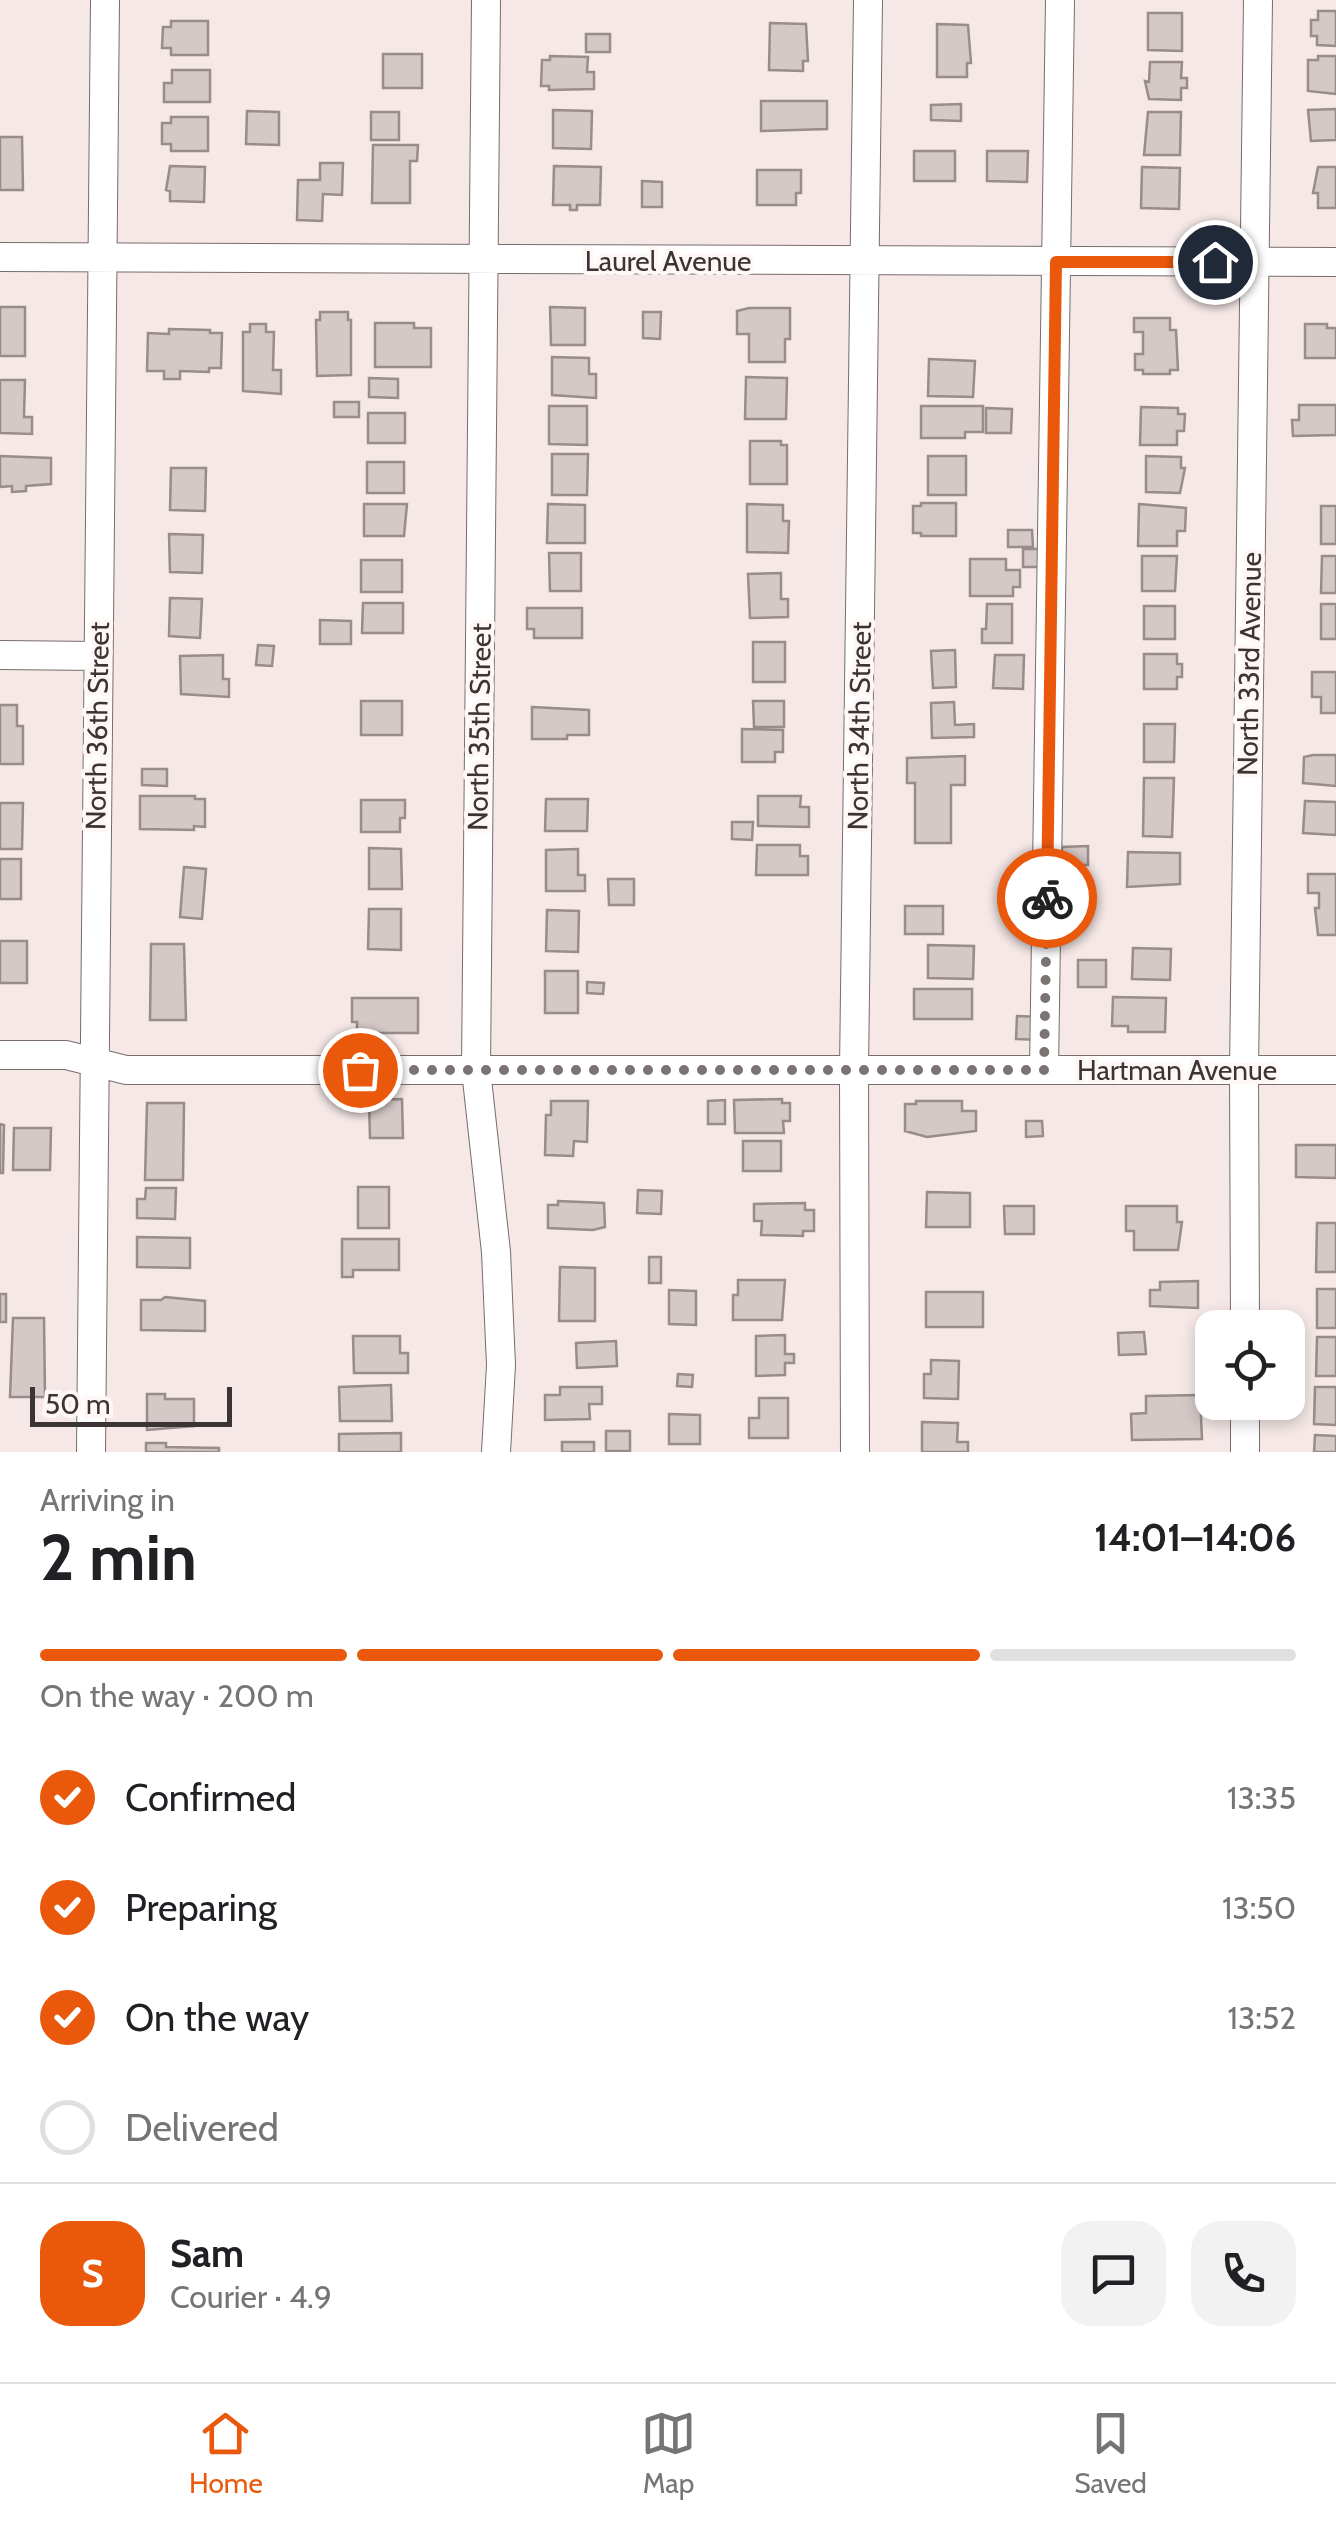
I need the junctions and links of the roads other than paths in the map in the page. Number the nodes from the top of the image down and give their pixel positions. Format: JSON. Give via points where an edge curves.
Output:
{"nodes":[{"id":1,"x":105,"y":0,"type":"edge"},
{"id":2,"x":486,"y":0,"type":"edge"},
{"id":3,"x":868,"y":0,"type":"edge"},
{"id":4,"x":1060,"y":0,"type":"edge"},
{"id":5,"x":1258,"y":0,"type":"edge"},
{"id":6,"x":0,"y":256,"type":"edge"},
{"id":7,"x":103,"y":257,"type":"junction"},
{"id":8,"x":483,"y":260,"type":"junction"},
{"id":9,"x":865,"y":260,"type":"junction"},
{"id":10,"x":1056,"y":262,"type":"junction"},
{"id":11,"x":1255,"y":262,"type":"junction"},
{"id":12,"x":1336,"y":262,"type":"edge"},
{"id":13,"x":0,"y":654,"type":"edge"},
{"id":14,"x":98,"y":656,"type":"junction"},
{"id":15,"x":0,"y":1054,"type":"edge"},
{"id":16,"x":94,"y":1062,"type":"junction"},
{"id":17,"x":854,"y":1069,"type":"junction"},
{"id":18,"x":476,"y":1070,"type":"junction"},
{"id":19,"x":1044,"y":1070,"type":"junction"},
{"id":20,"x":1244,"y":1070,"type":"junction"},
{"id":21,"x":1336,"y":1070,"type":"edge"},
{"id":22,"x":1245,"y":1310,"type":"edge"},
{"id":23,"x":1245,"y":1420,"type":"edge"},
{"id":24,"x":91,"y":1452,"type":"edge"},
{"id":25,"x":496,"y":1452,"type":"edge"},
{"id":26,"x":856,"y":1452,"type":"edge"},
{"id":27,"x":1245,"y":1452,"type":"edge"}],
"edges":[{"from":1,"to":7,"type":"street","name":"North 36th Street"},
{"from":2,"to":8,"type":"street","name":"North 35th Street"},
{"from":3,"to":9,"type":"street","name":"North 34th Street"},
{"from":4,"to":10,"type":"street"},
{"from":5,"to":11,"type":"street","name":"North 33rd Avenue"},
{"from":6,"to":7,"type":"street","name":"Laurel Avenue"},
{"from":7,"to":8,"type":"street","name":"Laurel Avenue"},
{"from":7,"to":14,"type":"street","name":"North 36th Street"},
{"from":8,"to":9,"type":"street","name":"Laurel Avenue"},
{"from":8,"to":18,"type":"street","name":"North 35th Street"},
{"from":9,"to":10,"type":"street","name":"Laurel Avenue"},
{"from":9,"to":17,"type":"street","name":"North 34th Street"},
{"from":10,"to":11,"type":"street","name":"Laurel Avenue"},
{"from":10,"to":19,"type":"street"},
{"from":11,"to":12,"type":"street","name":"Laurel Avenue"},
{"from":11,"to":20,"type":"street","name":"North 33rd Avenue"},
{"from":13,"to":14,"type":"street"},
{"from":14,"to":16,"type":"street","name":"North 36th Street"},
{"from":15,"to":16,"type":"street","name":"Hartman Avenue"},
{"from":16,"to":18,"type":"street","name":"Hartman Avenue","via":[[126,1070]]},
{"from":16,"to":24,"type":"street","name":"North 36th Street"},
{"from":17,"to":18,"type":"street","name":"Hartman Avenue"},
{"from":17,"to":19,"type":"street","name":"Hartman Avenue"},
{"from":17,"to":26,"type":"street","name":"North 34th Street"},
{"from":18,"to":25,"type":"street","name":"North 35th Street","via":[[496,1252]]},
{"from":19,"to":20,"type":"street","name":"Hartman Avenue"},
{"from":20,"to":21,"type":"street","name":"Hartman Avenue"},
{"from":20,"to":22,"type":"street","name":"North 33rd Avenue"},
{"from":23,"to":27,"type":"street"}]}
